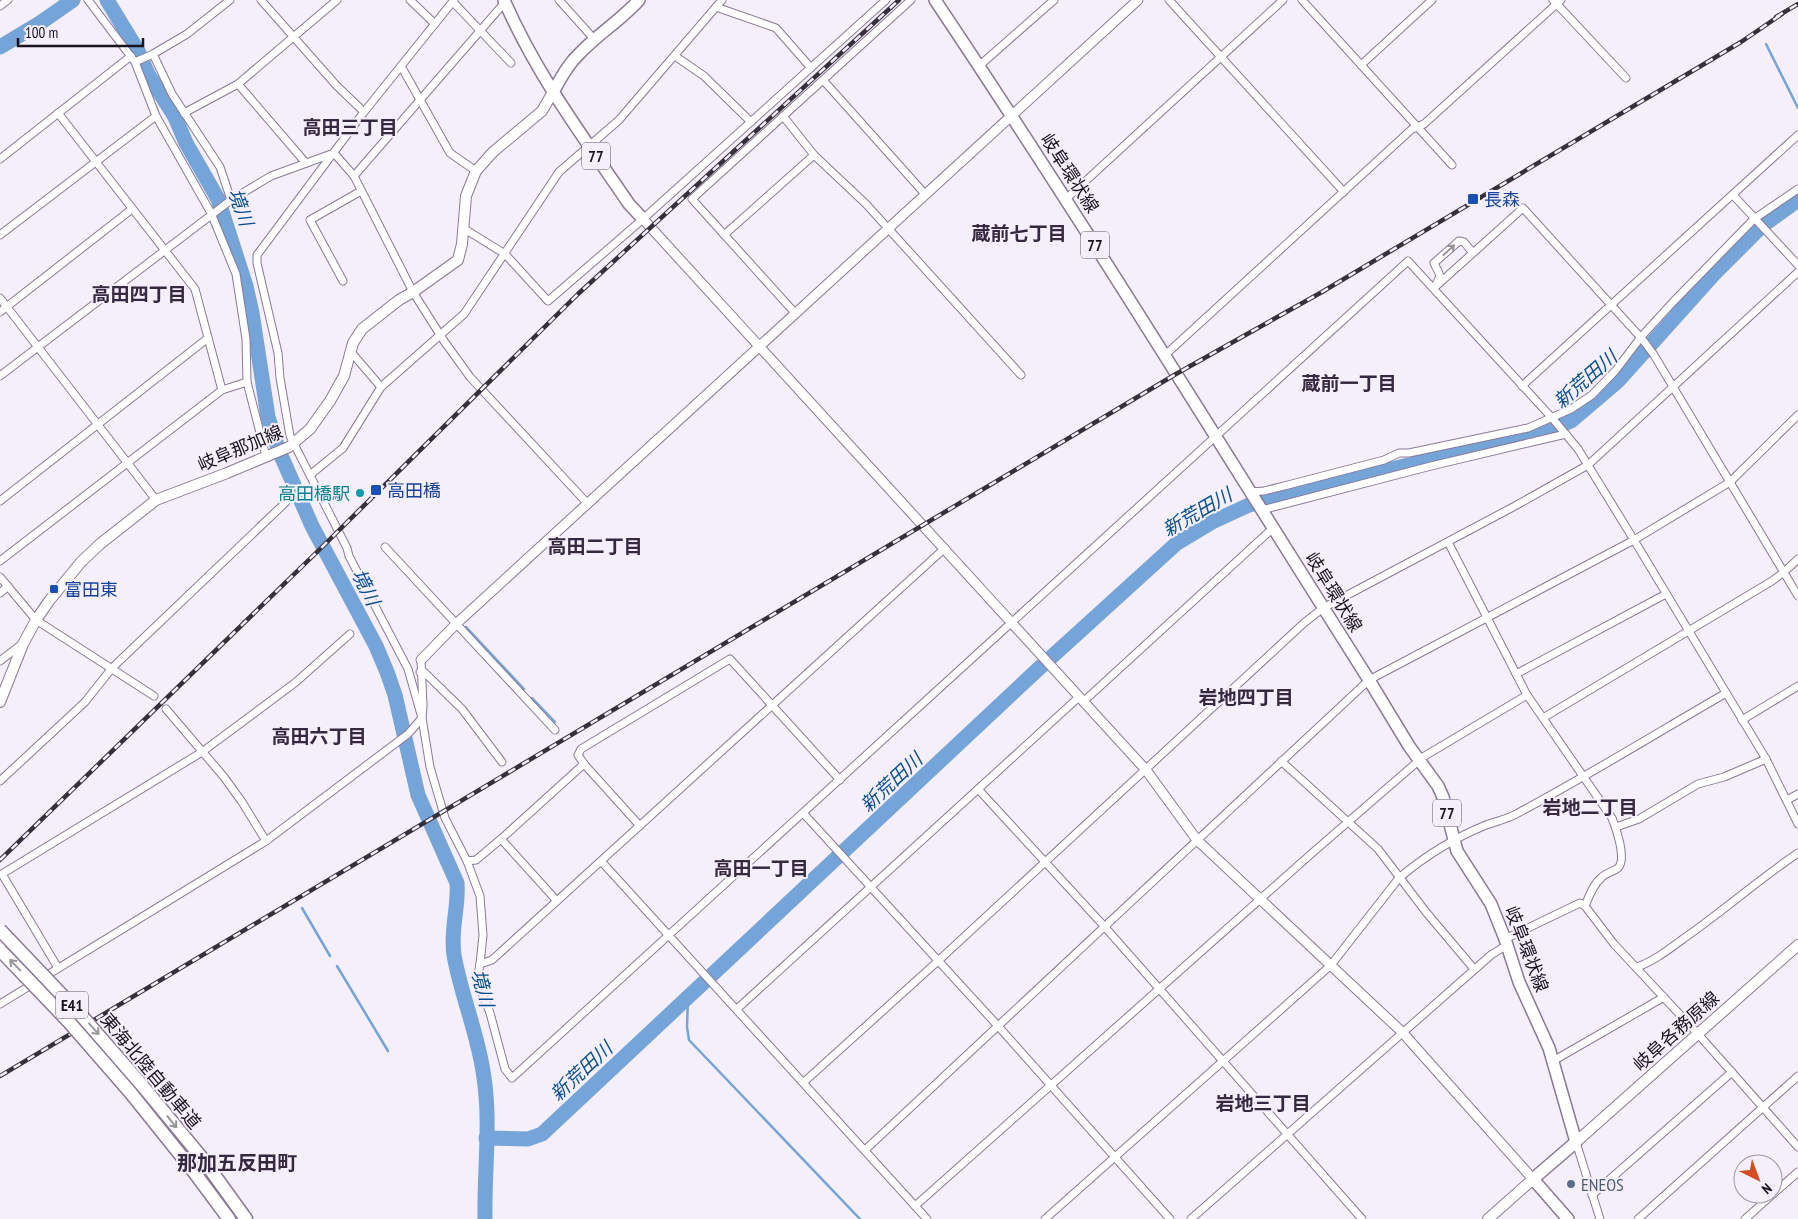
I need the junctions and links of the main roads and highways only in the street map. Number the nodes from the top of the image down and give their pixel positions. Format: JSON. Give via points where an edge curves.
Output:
{"nodes":[{"id":1,"x":639,"y":0,"type":"edge"},
{"id":2,"x":935,"y":0,"type":"edge"},
{"id":3,"x":505,"y":1,"type":"edge"},
{"id":4,"x":553,"y":92,"type":"junction"},
{"id":5,"x":642,"y":219,"type":"road end"},
{"id":6,"x":0,"y":702,"type":"edge"},
{"id":7,"x":0,"y":930,"type":"edge"},
{"id":8,"x":1798,"y":945,"type":"edge"},
{"id":9,"x":0,"y":950,"type":"edge"},
{"id":10,"x":1576,"y":1142,"type":"junction"},
{"id":11,"x":1533,"y":1179,"type":"junction"},
{"id":12,"x":229,"y":1219,"type":"edge"},
{"id":13,"x":246,"y":1219,"type":"edge"},
{"id":14,"x":1488,"y":1219,"type":"edge"},
{"id":15,"x":1568,"y":1219,"type":"edge"}],
"edges":[{"from":1,"to":4,"type":"main road","via":[[571,62]]},
{"from":2,"to":10,"type":"main road","name":"岐阜環状線","number":"77","via":[[1216,435],[1418,761],[1438,786],[1457,851],[1491,904],[1519,982],[1549,1048]]},
{"from":3,"to":4,"type":"main road","number":"77","via":[[524,44]]},
{"from":4,"to":5,"type":"main road","number":"77"},
{"from":4,"to":6,"type":"main road","name":"岐阜那加線","via":[[542,111],[476,171],[466,196],[458,260],[362,329],[353,343],[344,376],[314,423],[291,445],[156,500],[118,529],[81,562],[36,620],[22,644]]},
{"from":7,"to":13,"type":"highway","name":"東海北陸自動車道","number":"E41","one_way":true,"bridge":true,"via":[[141,1084],[202,1158]]},
{"from":8,"to":10,"type":"main road","name":"岐阜各務原線"},
{"from":12,"to":9,"type":"highway","name":"東海北陸自動車道","number":"E41","one_way":true,"bridge":true,"via":[[130,1092]]},
{"from":10,"to":11,"type":"main road"},
{"from":11,"to":14,"type":"main road"},
{"from":11,"to":15,"type":"main road"}]}
